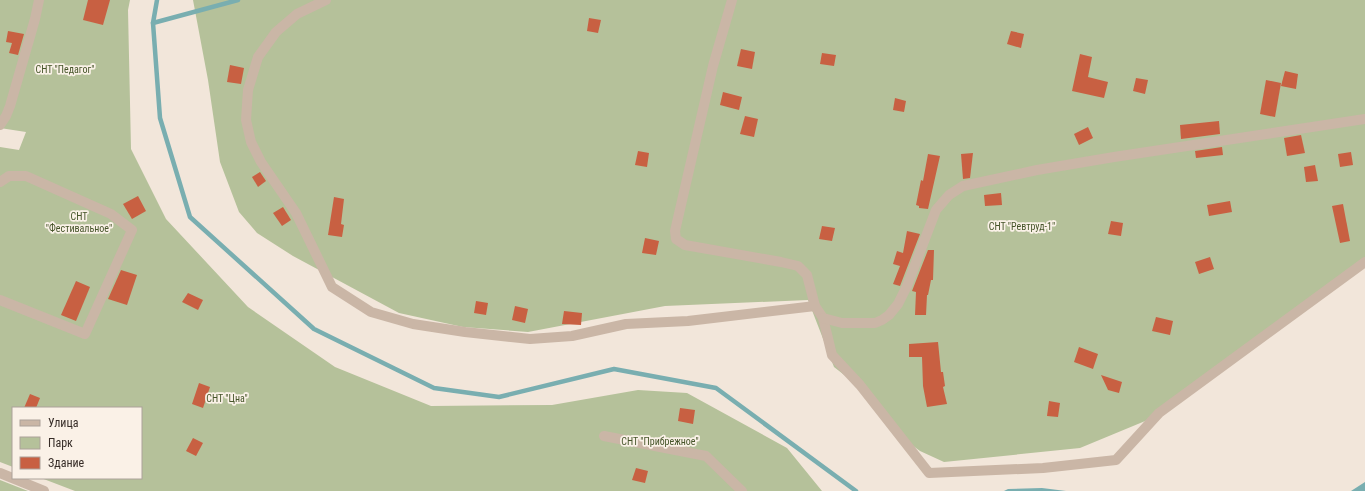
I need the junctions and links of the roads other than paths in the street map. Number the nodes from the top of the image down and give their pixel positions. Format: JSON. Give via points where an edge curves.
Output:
{"nodes":[{"id":1,"x":39,"y":0,"type":"edge"},
{"id":2,"x":326,"y":0,"type":"edge"},
{"id":3,"x":732,"y":0,"type":"edge"},
{"id":4,"x":1365,"y":119,"type":"edge"},
{"id":5,"x":0,"y":124,"type":"edge"},
{"id":6,"x":0,"y":182,"type":"edge"},
{"id":7,"x":1365,"y":262,"type":"edge"},
{"id":8,"x":0,"y":300,"type":"edge"},
{"id":9,"x":815,"y":306,"type":"junction"},
{"id":10,"x":823,"y":318,"type":"junction"},
{"id":11,"x":604,"y":436,"type":"dead end"},
{"id":12,"x":0,"y":473,"type":"edge"},
{"id":13,"x":12,"y":478,"type":"edge"},
{"id":14,"x":15,"y":479,"type":"edge"},
{"id":15,"x":44,"y":491,"type":"edge"},
{"id":16,"x":742,"y":491,"type":"edge"}],
"edges":[{"from":1,"to":5,"type":"street","via":[[10,106]]},
{"from":2,"to":9,"type":"street","via":[[297,14],[276,32],[258,57],[248,90],[246,120],[251,142],[261,162],[296,213],[332,287],[371,312],[420,325],[530,339],[572,336],[626,324],[688,321]]},
{"from":3,"to":9,"type":"street","via":[[713,66],[675,231],[676,239],[685,245],[798,266],[807,275]]},
{"from":4,"to":10,"type":"street","via":[[1037,170],[963,186],[949,195],[936,210],[907,286],[889,315],[876,323],[842,323]]},
{"from":6,"to":8,"type":"street","via":[[9,176],[26,176],[111,214],[132,230],[85,334]]},
{"from":7,"to":10,"type":"street","via":[[1158,413],[1116,460],[1043,468],[928,473],[860,385],[832,355]]},
{"from":9,"to":10,"type":"street"},
{"from":11,"to":16,"type":"street","via":[[706,456]]},
{"from":12,"to":13,"type":"street"},
{"from":14,"to":15,"type":"street"}]}
